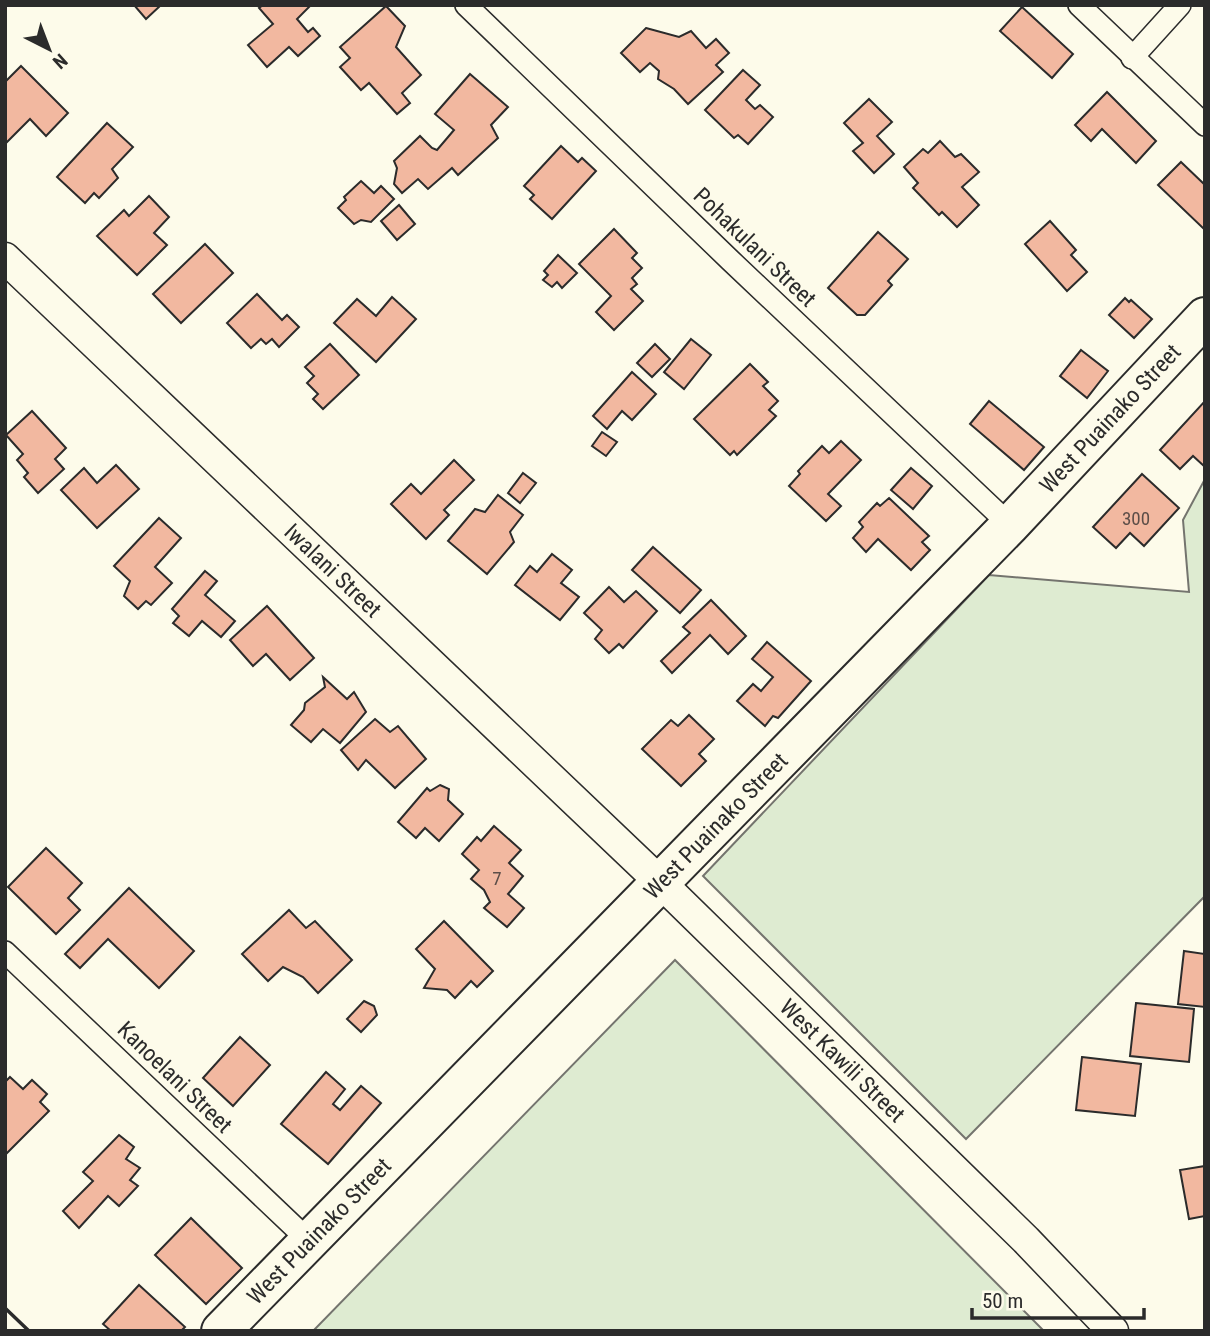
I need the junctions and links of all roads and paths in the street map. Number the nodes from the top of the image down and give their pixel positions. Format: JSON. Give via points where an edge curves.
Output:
{"nodes":[{"id":1,"x":466,"y":5,"type":"edge"},
{"id":2,"x":1079,"y":5,"type":"edge"},
{"id":3,"x":1180,"y":5,"type":"edge"},
{"id":4,"x":1132,"y":58,"type":"junction"},
{"id":5,"x":1205,"y":125,"type":"edge"},
{"id":6,"x":5,"y":258,"type":"edge"},
{"id":7,"x":1205,"y":317,"type":"edge"},
{"id":8,"x":1010,"y":525,"type":"junction"},
{"id":9,"x":660,"y":883,"type":"junction"},
{"id":10,"x":5,"y":952,"type":"edge"},
{"id":11,"x":308,"y":1240,"type":"junction"},
{"id":12,"x":1026,"y":1240,"type":"junction"},
{"id":13,"x":221,"y":1331,"type":"edge"},
{"id":14,"x":1113,"y":1331,"type":"edge"},
{"id":15,"x":1128,"y":1331,"type":"edge"}],
"edges":[{"from":1,"to":8,"type":"street","name":"Pohakulani Street"},
{"from":2,"to":4,"type":"street"},
{"from":3,"to":4,"type":"street"},
{"from":4,"to":5,"type":"street"},
{"from":6,"to":9,"type":"street","name":"Iwalani Street"},
{"from":7,"to":8,"type":"highway","name":"West Puainako Street"},
{"from":8,"to":9,"type":"highway","name":"West Puainako Street"},
{"from":9,"to":11,"type":"highway","name":"West Puainako Street"},
{"from":9,"to":12,"type":"street","name":"West Kawili Street"},
{"from":10,"to":11,"type":"street","name":"Kanoelani Street"},
{"from":11,"to":13,"type":"highway","name":"West Puainako Street"},
{"from":12,"to":14,"type":"street","name":"West Kawili Street"},
{"from":12,"to":15,"type":"street","name":"West Kawili Street"}]}
